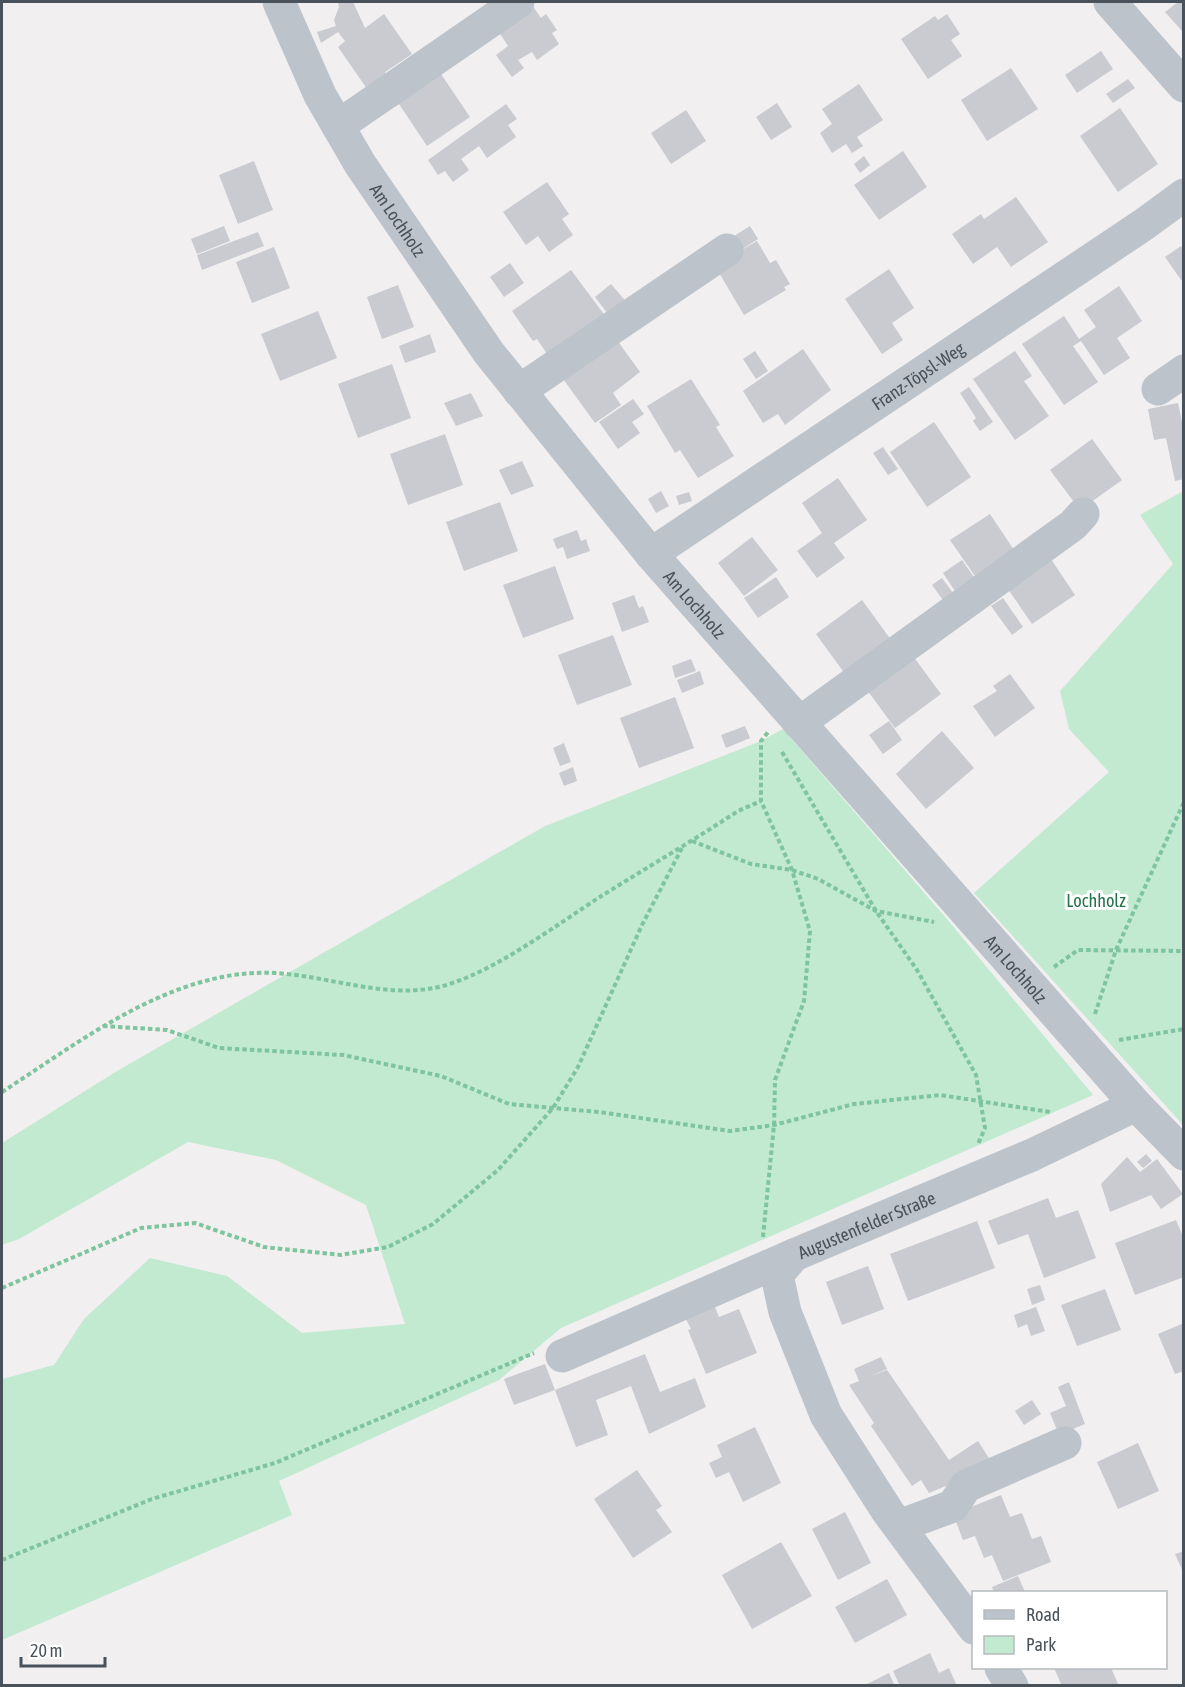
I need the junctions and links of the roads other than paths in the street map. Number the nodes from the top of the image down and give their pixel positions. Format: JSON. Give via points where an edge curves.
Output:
{"nodes":[{"id":1,"x":279,"y":2,"type":"edge"},
{"id":2,"x":518,"y":2,"type":"edge"},
{"id":3,"x":1110,"y":2,"type":"edge"},
{"id":4,"x":1184,"y":86,"type":"edge"},
{"id":5,"x":338,"y":126,"type":"junction"},
{"id":6,"x":1184,"y":195,"type":"edge"},
{"id":7,"x":727,"y":250,"type":"dead end"},
{"id":8,"x":519,"y":391,"type":"junction"},
{"id":9,"x":1083,"y":514,"type":"dead end"},
{"id":10,"x":651,"y":554,"type":"junction"},
{"id":11,"x":782,"y":726,"type":"junction"},
{"id":12,"x":1136,"y":1105,"type":"junction"},
{"id":13,"x":1184,"y":1154,"type":"edge"},
{"id":14,"x":783,"y":1260,"type":"junction"},
{"id":15,"x":550,"y":1353,"type":"road end"},
{"id":16,"x":1065,"y":1443,"type":"dead end"},
{"id":17,"x":899,"y":1526,"type":"junction"},
{"id":18,"x":972,"y":1625,"type":"edge"},
{"id":19,"x":1002,"y":1669,"type":"edge"},
{"id":20,"x":1012,"y":1686,"type":"edge"}],
"edges":[{"from":1,"to":5,"type":"street","name":"Am Lochholz"},
{"from":2,"to":5,"type":"street"},
{"from":3,"to":4,"type":"street"},
{"from":5,"to":8,"type":"street","name":"Am Lochholz","via":[[416,249]]},
{"from":6,"to":10,"type":"street","name":"Franz-Töpsl-Weg"},
{"from":7,"to":8,"type":"street"},
{"from":8,"to":10,"type":"street","name":"Am Lochholz"},
{"from":9,"to":11,"type":"street","via":[[954,613]]},
{"from":10,"to":11,"type":"street","name":"Am Lochholz"},
{"from":11,"to":12,"type":"street","name":"Am Lochholz","via":[[980,925]]},
{"from":12,"to":13,"type":"street","name":"Am Lochholz"},
{"from":12,"to":14,"type":"street","name":"Augustenfelder Straße","via":[[1032,1155]]},
{"from":14,"to":15,"type":"street"},
{"from":14,"to":17,"type":"street","name":"Augustenfelder Straße","via":[[777,1275],[785,1312],[826,1415]]},
{"from":16,"to":17,"type":"street","via":[[966,1486],[953,1506]]},
{"from":17,"to":18,"type":"street","name":"Augustenfelder Straße"},
{"from":19,"to":20,"type":"street"}]}
